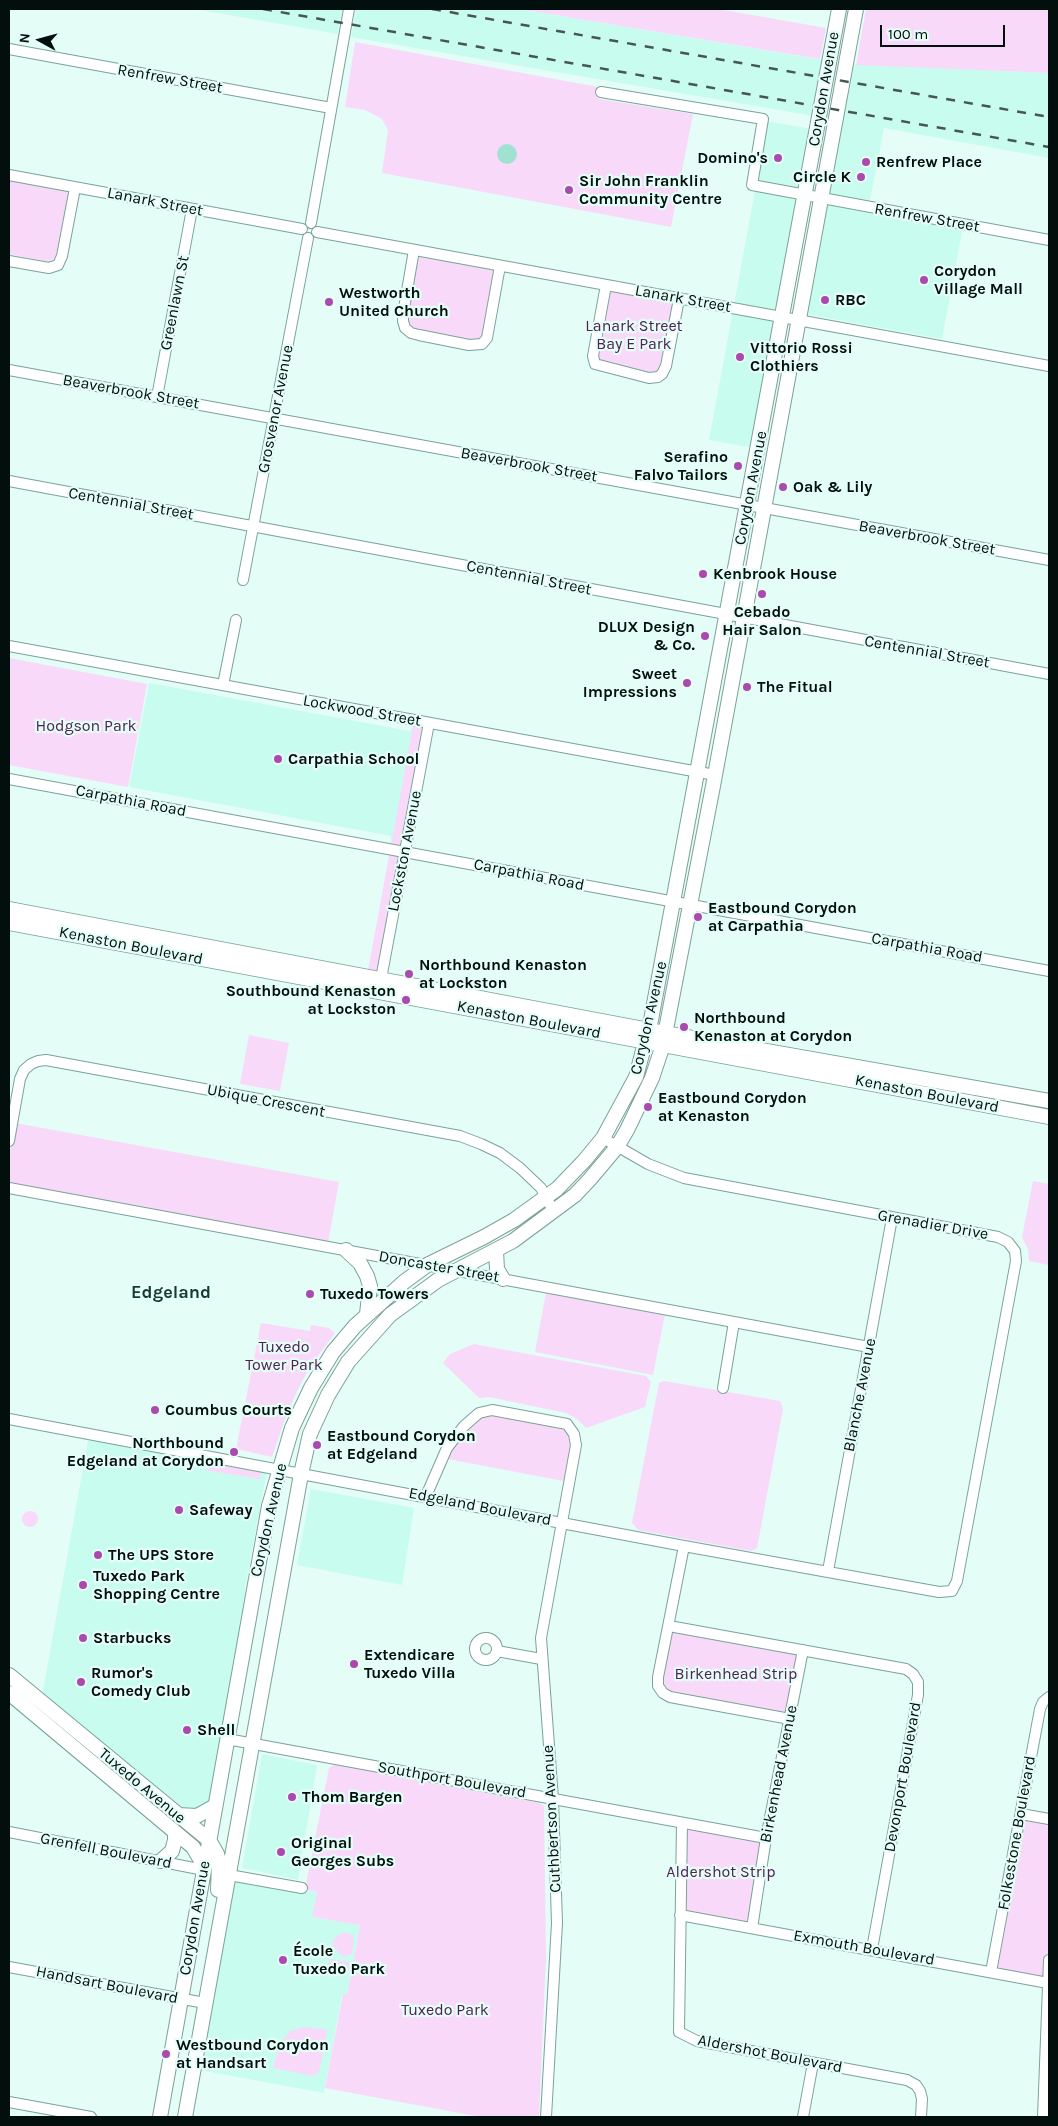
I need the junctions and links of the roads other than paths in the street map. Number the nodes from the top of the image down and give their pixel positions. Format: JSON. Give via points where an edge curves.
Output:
{"nodes":[{"id":1,"x":349,"y":9,"type":"edge"},
{"id":2,"x":838,"y":9,"type":"edge"},
{"id":3,"x":856,"y":9,"type":"edge"},
{"id":4,"x":9,"y":49,"type":"edge"},
{"id":5,"x":600,"y":92,"type":"dead end"},
{"id":6,"x":331,"y":108,"type":"junction"},
{"id":7,"x":9,"y":176,"type":"edge"},
{"id":8,"x":74,"y":188,"type":"junction"},
{"id":9,"x":805,"y":195,"type":"junction"},
{"id":10,"x":821,"y":198,"type":"junction"},
{"id":11,"x":192,"y":209,"type":"junction"},
{"id":12,"x":309,"y":230,"type":"junction"},
{"id":13,"x":1049,"y":240,"type":"edge"},
{"id":14,"x":414,"y":250,"type":"junction"},
{"id":15,"x":9,"y":261,"type":"edge"},
{"id":16,"x":500,"y":266,"type":"junction"},
{"id":17,"x":606,"y":285,"type":"junction"},
{"id":18,"x":678,"y":299,"type":"junction"},
{"id":19,"x":782,"y":317,"type":"junction"},
{"id":20,"x":799,"y":320,"type":"junction"},
{"id":21,"x":1049,"y":366,"type":"edge"},
{"id":22,"x":9,"y":370,"type":"edge"},
{"id":23,"x":157,"y":397,"type":"junction"},
{"id":24,"x":274,"y":418,"type":"junction"},
{"id":25,"x":9,"y":482,"type":"edge"},
{"id":26,"x":748,"y":505,"type":"junction"},
{"id":27,"x":764,"y":508,"type":"junction"},
{"id":28,"x":254,"y":527,"type":"junction"},
{"id":29,"x":1049,"y":560,"type":"edge"},
{"id":30,"x":243,"y":580,"type":"dead end"},
{"id":31,"x":726,"y":615,"type":"junction"},
{"id":32,"x":744,"y":618,"type":"junction"},
{"id":33,"x":236,"y":620,"type":"dead end"},
{"id":34,"x":9,"y":646,"type":"edge"},
{"id":35,"x":1049,"y":674,"type":"edge"},
{"id":36,"x":223,"y":685,"type":"junction"},
{"id":37,"x":429,"y":723,"type":"junction"},
{"id":38,"x":697,"y":772,"type":"junction"},
{"id":39,"x":715,"y":775,"type":"junction"},
{"id":40,"x":9,"y":779,"type":"edge"},
{"id":41,"x":405,"y":852,"type":"junction"},
{"id":42,"x":673,"y":902,"type":"junction"},
{"id":43,"x":690,"y":905,"type":"junction"},
{"id":44,"x":9,"y":909,"type":"edge"},
{"id":45,"x":9,"y":924,"type":"edge"},
{"id":46,"x":1049,"y":970,"type":"edge"},
{"id":47,"x":381,"y":979,"type":"junction"},
{"id":48,"x":648,"y":1036,"type":"junction"},
{"id":49,"x":664,"y":1039,"type":"junction"},
{"id":50,"x":1049,"y":1101,"type":"edge"},
{"id":51,"x":1049,"y":1117,"type":"edge"},
{"id":52,"x":603,"y":1138,"type":"junction"},
{"id":53,"x":9,"y":1141,"type":"edge"},
{"id":54,"x":617,"y":1147,"type":"junction"},
{"id":55,"x":9,"y":1188,"type":"edge"},
{"id":56,"x":546,"y":1198,"type":"junction"},
{"id":57,"x":554,"y":1212,"type":"junction"},
{"id":58,"x":892,"y":1218,"type":"junction"},
{"id":59,"x":475,"y":1241,"type":"junction"},
{"id":60,"x":346,"y":1250,"type":"junction"},
{"id":61,"x":496,"y":1251,"type":"junction"},
{"id":62,"x":483,"y":1257,"type":"junction"},
{"id":63,"x":427,"y":1265,"type":"junction"},
{"id":64,"x":458,"y":1270,"type":"junction"},
{"id":65,"x":503,"y":1279,"type":"junction"},
{"id":66,"x":404,"y":1282,"type":"junction"},
{"id":67,"x":414,"y":1296,"type":"junction"},
{"id":68,"x":368,"y":1314,"type":"junction"},
{"id":69,"x":734,"y":1322,"type":"junction"},
{"id":70,"x":870,"y":1347,"type":"junction"},
{"id":71,"x":723,"y":1388,"type":"dead end"},
{"id":72,"x":9,"y":1419,"type":"edge"},
{"id":73,"x":279,"y":1470,"type":"junction"},
{"id":74,"x":301,"y":1474,"type":"junction"},
{"id":75,"x":426,"y":1496,"type":"junction"},
{"id":76,"x":562,"y":1523,"type":"junction"},
{"id":77,"x":684,"y":1546,"type":"junction"},
{"id":78,"x":828,"y":1571,"type":"junction"},
{"id":79,"x":952,"y":1591,"type":"joint"},
{"id":80,"x":669,"y":1626,"type":"junction"},
{"id":81,"x":802,"y":1650,"type":"junction"},
{"id":82,"x":497,"y":1651,"type":"dead end"},
{"id":83,"x":541,"y":1659,"type":"junction"},
{"id":84,"x":9,"y":1675,"type":"edge"},
{"id":85,"x":9,"y":1694,"type":"edge"},
{"id":86,"x":1049,"y":1697,"type":"edge"},
{"id":87,"x":790,"y":1719,"type":"junction"},
{"id":88,"x":227,"y":1738,"type":"junction"},
{"id":89,"x":252,"y":1743,"type":"junction"},
{"id":90,"x":554,"y":1799,"type":"junction"},
{"id":91,"x":215,"y":1806,"type":"junction"},
{"id":92,"x":1021,"y":1814,"type":"junction"},
{"id":93,"x":178,"y":1815,"type":"junction"},
{"id":94,"x":1049,"y":1819,"type":"edge"},
{"id":95,"x":682,"y":1823,"type":"junction"},
{"id":96,"x":9,"y":1832,"type":"edge"},
{"id":97,"x":175,"y":1832,"type":"junction"},
{"id":98,"x":766,"y":1838,"type":"junction"},
{"id":99,"x":209,"y":1840,"type":"junction"},
{"id":100,"x":161,"y":1861,"type":"junction"},
{"id":101,"x":204,"y":1870,"type":"junction"},
{"id":102,"x":229,"y":1874,"type":"junction"},
{"id":103,"x":302,"y":1888,"type":"dead end"},
{"id":104,"x":680,"y":1914,"type":"junction"},
{"id":105,"x":219,"y":1924,"type":"junction"},
{"id":106,"x":752,"y":1928,"type":"junction"},
{"id":107,"x":872,"y":1949,"type":"junction"},
{"id":108,"x":1049,"y":1960,"type":"edge"},
{"id":109,"x":9,"y":1967,"type":"edge"},
{"id":110,"x":991,"y":1972,"type":"junction"},
{"id":111,"x":1048,"y":1983,"type":"edge"},
{"id":112,"x":181,"y":1999,"type":"junction"},
{"id":113,"x":206,"y":2003,"type":"junction"},
{"id":114,"x":813,"y":2063,"type":"junction"},
{"id":115,"x":9,"y":2102,"type":"edge"},
{"id":116,"x":91,"y":2117,"type":"edge"},
{"id":117,"x":160,"y":2117,"type":"edge"},
{"id":118,"x":185,"y":2117,"type":"edge"},
{"id":119,"x":546,"y":2117,"type":"edge"},
{"id":120,"x":803,"y":2117,"type":"edge"},
{"id":121,"x":921,"y":2117,"type":"edge"},
{"id":122,"x":1043,"y":2117,"type":"edge"}],
"edges":[{"from":1,"to":6,"type":"street","name":"Grosvenor Avenue"},
{"from":2,"to":9,"type":"main road","name":"Corydon Avenue"},
{"from":3,"to":10,"type":"main road","name":"Corydon Avenue"},
{"from":4,"to":6,"type":"street","name":"Renfrew Street"},
{"from":5,"to":9,"type":"street","name":"Renfrew Street","via":[[763,119],[752,185]]},
{"from":6,"to":12,"type":"street","name":"Grosvenor Avenue"},
{"from":7,"to":8,"type":"street","name":"Lanark Street"},
{"from":8,"to":11,"type":"street","name":"Lanark Street"},
{"from":8,"to":15,"type":"street","via":[[58,265],[49,268]]},
{"from":9,"to":10,"type":"street","name":"Renfrew Street"},
{"from":9,"to":19,"type":"main road","name":"Corydon Avenue"},
{"from":10,"to":13,"type":"street","name":"Renfrew Street"},
{"from":10,"to":20,"type":"main road","name":"Corydon Avenue"},
{"from":11,"to":12,"type":"street","name":"Lanark Street"},
{"from":11,"to":23,"type":"street","name":"Greenlawn St"},
{"from":12,"to":14,"type":"street","name":"Lanark Street"},
{"from":12,"to":24,"type":"street","name":"Grosvenor Avenue"},
{"from":14,"to":16,"type":"street","name":"Lanark Street"},
{"from":14,"to":16,"type":"street","via":[[402,322],[405,328],[419,335],[469,345],[482,344],[487,338]]},
{"from":16,"to":17,"type":"street","name":"Lanark Street"},
{"from":17,"to":18,"type":"street","name":"Lanark Street"},
{"from":17,"to":18,"type":"street","via":[[593,356],[595,364],[649,378],[658,378],[666,366]]},
{"from":18,"to":19,"type":"street","name":"Lanark Street"},
{"from":19,"to":20,"type":"street","name":"Lanark Street"},
{"from":19,"to":26,"type":"main road","name":"Corydon Avenue"},
{"from":20,"to":21,"type":"street","name":"Lanark Street"},
{"from":20,"to":27,"type":"main road","name":"Corydon Avenue"},
{"from":22,"to":23,"type":"street","name":"Beaverbrook Street"},
{"from":23,"to":24,"type":"street","name":"Beaverbrook Street"},
{"from":24,"to":26,"type":"street","name":"Beaverbrook Street"},
{"from":24,"to":28,"type":"street","name":"Grosvenor Avenue"},
{"from":25,"to":28,"type":"street","name":"Centennial Street"},
{"from":26,"to":27,"type":"street","name":"Beaverbrook Street"},
{"from":26,"to":31,"type":"main road","name":"Corydon Avenue"},
{"from":27,"to":29,"type":"street","name":"Beaverbrook Street"},
{"from":27,"to":32,"type":"main road","name":"Corydon Avenue"},
{"from":28,"to":30,"type":"street","name":"Grosvenor Avenue"},
{"from":28,"to":31,"type":"street","name":"Centennial Street"},
{"from":31,"to":32,"type":"street","name":"Centennial Street"},
{"from":31,"to":38,"type":"main road","name":"Corydon Avenue"},
{"from":32,"to":35,"type":"street","name":"Centennial Street"},
{"from":32,"to":39,"type":"main road","name":"Corydon Avenue"},
{"from":33,"to":36,"type":"street"},
{"from":34,"to":36,"type":"street","name":"Lockwood Street"},
{"from":36,"to":37,"type":"street","name":"Lockwood Street"},
{"from":37,"to":38,"type":"street","name":"Lockwood Street"},
{"from":37,"to":41,"type":"street","name":"Lockston Avenue"},
{"from":38,"to":39,"type":"street","name":"Lockwood Street"},
{"from":38,"to":42,"type":"main road","name":"Corydon Avenue"},
{"from":39,"to":43,"type":"main road","name":"Corydon Avenue"},
{"from":40,"to":41,"type":"street","name":"Carpathia Road"},
{"from":41,"to":42,"type":"street","name":"Carpathia Road"},
{"from":41,"to":47,"type":"street","name":"Lockston Avenue"},
{"from":42,"to":43,"type":"street","name":"Carpathia Road"},
{"from":42,"to":48,"type":"main road","name":"Corydon Avenue"},
{"from":43,"to":46,"type":"street","name":"Carpathia Road"},
{"from":43,"to":49,"type":"main road","name":"Corydon Avenue"},
{"from":44,"to":47,"type":"main road","name":"Kenaston Boulevard"},
{"from":45,"to":48,"type":"main road","name":"Kenaston Boulevard"},
{"from":47,"to":48,"type":"main road","name":"Kenaston Boulevard"},
{"from":48,"to":49,"type":"main road","name":"Kenaston Boulevard"},
{"from":48,"to":52,"type":"main road","name":"Corydon Avenue","via":[[636,1076]]},
{"from":49,"to":50,"type":"main road","name":"Kenaston Boulevard"},
{"from":49,"to":51,"type":"main road","name":"Kenaston Boulevard"},
{"from":49,"to":54,"type":"main road","name":"Corydon Avenue","via":[[652,1078]]},
{"from":52,"to":54,"type":"street","name":"Grenadier Drive"},
{"from":52,"to":56,"type":"main road","name":"Corydon Avenue"},
{"from":53,"to":56,"type":"street","name":"Ubique Crescent","via":[[24,1070],[30,1064],[46,1060],[460,1136],[500,1153],[520,1168]]},
{"from":54,"to":57,"type":"main road","name":"Corydon Avenue","via":[[575,1195]]},
{"from":54,"to":58,"type":"street","name":"Grenadier Drive","via":[[684,1178]]},
{"from":55,"to":60,"type":"street","name":"Doncaster Street"},
{"from":56,"to":57,"type":"street","name":"Ubique Crescent"},
{"from":56,"to":59,"type":"main road","name":"Corydon Avenue"},
{"from":57,"to":61,"type":"main road","name":"Corydon Avenue"},
{"from":58,"to":70,"type":"street","name":"Blanche Avenue"},
{"from":58,"to":79,"type":"street","name":"Grenadier Drive","via":[[998,1237],[1015,1251],[1016,1261],[957,1581]]},
{"from":59,"to":62,"type":"main road"},
{"from":59,"to":63,"type":"main road","name":"Corydon Avenue"},
{"from":60,"to":63,"type":"street","name":"Doncaster Street"},
{"from":60,"to":68,"type":"main road","via":[[360,1263],[367,1276],[370,1286]]},
{"from":61,"to":62,"type":"main road","name":"Corydon Avenue"},
{"from":61,"to":65,"type":"main road","via":[[496,1269]]},
{"from":62,"to":64,"type":"main road","name":"Corydon Avenue"},
{"from":63,"to":64,"type":"street","name":"Doncaster Street"},
{"from":63,"to":66,"type":"main road","name":"Corydon Avenue"},
{"from":64,"to":65,"type":"street","name":"Doncaster Street"},
{"from":64,"to":67,"type":"main road","name":"Corydon Avenue"},
{"from":65,"to":69,"type":"street","name":"Doncaster Street"},
{"from":66,"to":67,"type":"main road"},
{"from":66,"to":68,"type":"main road","name":"Corydon Avenue"},
{"from":67,"to":74,"type":"main road","name":"Corydon Avenue","via":[[390,1315],[348,1362],[310,1434]]},
{"from":68,"to":73,"type":"main road","name":"Corydon Avenue","via":[[333,1352],[310,1388],[292,1428]]},
{"from":69,"to":70,"type":"street","name":"Doncaster Street"},
{"from":69,"to":71,"type":"street"},
{"from":70,"to":78,"type":"street","name":"Blanche Avenue"},
{"from":72,"to":73,"type":"street","name":"Edgeland Boulevard"},
{"from":73,"to":74,"type":"street","name":"Edgeland Boulevard"},
{"from":73,"to":88,"type":"main road","name":"Corydon Avenue","via":[[269,1506]]},
{"from":74,"to":75,"type":"street","name":"Edgeland Boulevard"},
{"from":74,"to":89,"type":"main road","name":"Corydon Avenue"},
{"from":75,"to":76,"type":"street","name":"Edgeland Boulevard"},
{"from":75,"to":76,"type":"street","name":"Cuthbertson Avenue","via":[[447,1448],[479,1413],[492,1410],[567,1424],[576,1445]]},
{"from":76,"to":77,"type":"street","name":"Edgeland Boulevard"},
{"from":76,"to":83,"type":"street","name":"Cuthbertson Avenue","via":[[541,1638]]},
{"from":77,"to":78,"type":"street","name":"Edgeland Boulevard"},
{"from":77,"to":80,"type":"street"},
{"from":78,"to":79,"type":"street","name":"Edgeland Boulevard","via":[[939,1592]]},
{"from":80,"to":81,"type":"street","name":"Devonport Boulevard"},
{"from":80,"to":87,"type":"street","via":[[658,1677],[658,1686],[663,1693],[670,1697]]},
{"from":81,"to":87,"type":"street","name":"Birkenhead Avenue"},
{"from":81,"to":107,"type":"street","name":"Devonport Boulevard","via":[[906,1669],[918,1682]]},
{"from":82,"to":83,"type":"street"},
{"from":83,"to":90,"type":"street","name":"Cuthbertson Avenue"},
{"from":84,"to":93,"type":"main road","name":"Tuxedo Avenue"},
{"from":85,"to":97,"type":"main road","name":"Tuxedo Avenue"},
{"from":86,"to":92,"type":"street","name":"Folkestone Boulevard","via":[[1040,1709]]},
{"from":87,"to":98,"type":"street","name":"Birkenhead Avenue"},
{"from":88,"to":89,"type":"street","name":"Southport Boulevard"},
{"from":88,"to":91,"type":"main road","name":"Corydon Avenue"},
{"from":89,"to":90,"type":"street","name":"Southport Boulevard"},
{"from":89,"to":102,"type":"main road","name":"Corydon Avenue"},
{"from":90,"to":95,"type":"street","name":"Southport Boulevard"},
{"from":90,"to":119,"type":"street","name":"Cuthbertson Avenue","via":[[557,1923]]},
{"from":91,"to":93,"type":"main road","via":[[197,1816]]},
{"from":91,"to":99,"type":"main road","name":"Corydon Avenue"},
{"from":92,"to":94,"type":"street"},
{"from":92,"to":110,"type":"street","name":"Folkestone Boulevard"},
{"from":93,"to":99,"type":"main road","name":"Tuxedo Avenue"},
{"from":95,"to":98,"type":"street","name":"Southport Boulevard"},
{"from":95,"to":104,"type":"street","name":"Aldershot Boulevard"},
{"from":96,"to":100,"type":"street","name":"Grenfell Boulevard"},
{"from":97,"to":100,"type":"main road","via":[[172,1851]]},
{"from":97,"to":101,"type":"main road","name":"Tuxedo Avenue","via":[[193,1847]]},
{"from":98,"to":106,"type":"street","name":"Birkenhead Avenue"},
{"from":99,"to":101,"type":"main road","name":"Corydon Avenue"},
{"from":99,"to":105,"type":"main road","name":"Tuxedo Avenue","via":[[219,1862],[220,1882],[215,1911]]},
{"from":100,"to":101,"type":"street","name":"Grenfell Boulevard"},
{"from":101,"to":112,"type":"main road","name":"Corydon Avenue"},
{"from":102,"to":103,"type":"street"},
{"from":102,"to":105,"type":"main road","name":"Corydon Avenue"},
{"from":104,"to":106,"type":"street","name":"Exmouth Boulevard"},
{"from":104,"to":114,"type":"street","name":"Aldershot Boulevard","via":[[679,2032],[697,2041]]},
{"from":105,"to":113,"type":"main road","name":"Corydon Avenue"},
{"from":106,"to":107,"type":"street","name":"Exmouth Boulevard"},
{"from":107,"to":110,"type":"street","name":"Exmouth Boulevard"},
{"from":108,"to":111,"type":"street"},
{"from":109,"to":112,"type":"street","name":"Handsart Boulevard"},
{"from":110,"to":111,"type":"street","name":"Exmouth Boulevard"},
{"from":111,"to":122,"type":"street"},
{"from":112,"to":113,"type":"street","name":"Handsart Boulevard"},
{"from":112,"to":117,"type":"main road","name":"Corydon Avenue"},
{"from":113,"to":118,"type":"main road","name":"Corydon Avenue"},
{"from":114,"to":120,"type":"street"},
{"from":114,"to":121,"type":"street","name":"Aldershot Boulevard","via":[[912,2083],[921,2095]]},
{"from":115,"to":116,"type":"street"}]}
